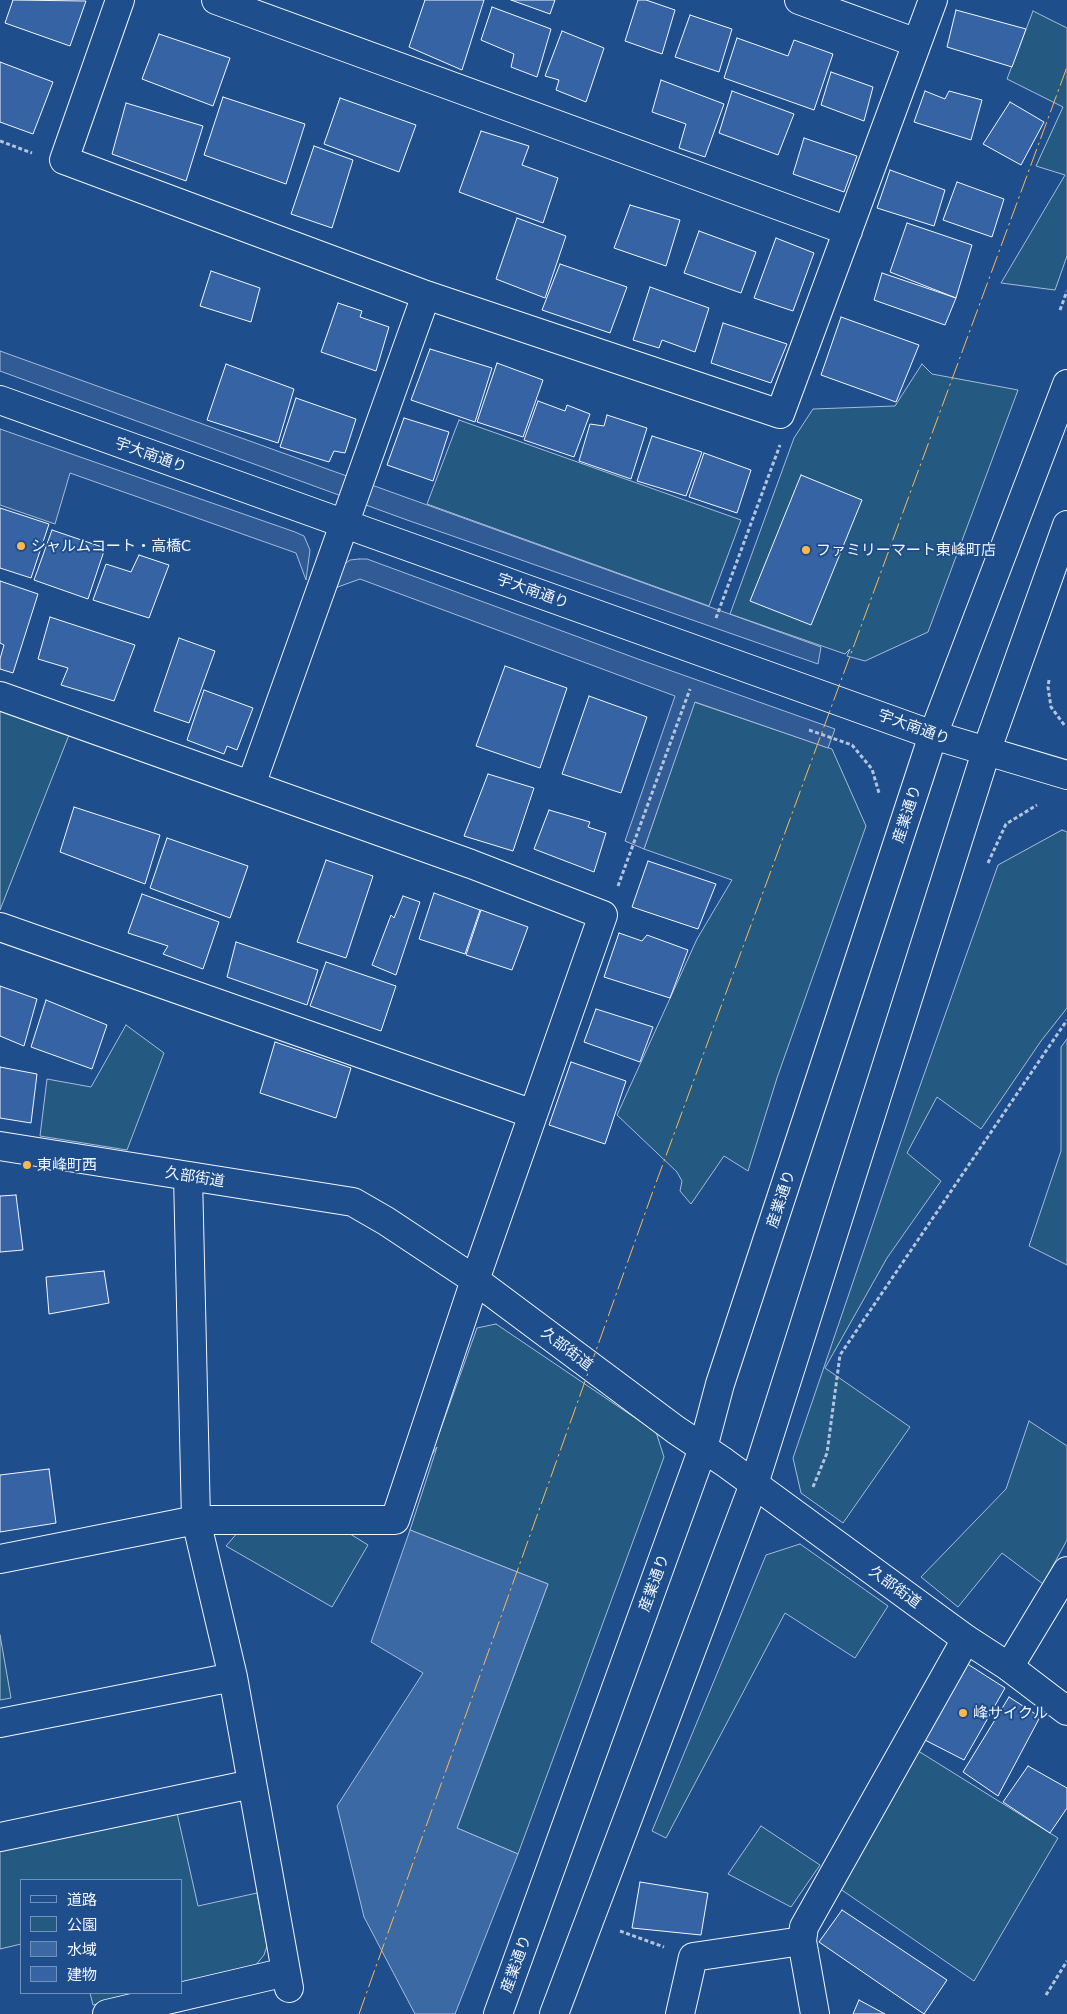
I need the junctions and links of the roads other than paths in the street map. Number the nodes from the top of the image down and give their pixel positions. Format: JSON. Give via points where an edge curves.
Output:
{"nodes":[{"id":1,"x":120,"y":0,"type":"edge"},
{"id":2,"x":216,"y":0,"type":"edge"},
{"id":3,"x":799,"y":0,"type":"edge"},
{"id":4,"x":933,"y":0,"type":"edge"},
{"id":5,"x":917,"y":43,"type":"junction"},
{"id":6,"x":848,"y":231,"type":"junction"},
{"id":7,"x":426,"y":295,"type":"junction"},
{"id":8,"x":1067,"y":384,"type":"edge"},
{"id":9,"x":0,"y":400,"type":"edge"},
{"id":10,"x":343,"y":523,"type":"junction"},
{"id":11,"x":1067,"y":525,"type":"edge"},
{"id":12,"x":0,"y":696,"type":"edge"},
{"id":13,"x":933,"y":735,"type":"junction"},
{"id":14,"x":986,"y":752,"type":"junction"},
{"id":15,"x":1067,"y":775,"type":"edge"},
{"id":16,"x":251,"y":785,"type":"junction"},
{"id":17,"x":0,"y":927,"type":"edge"},
{"id":18,"x":533,"y":1114,"type":"junction"},
{"id":19,"x":0,"y":1146,"type":"edge"},
{"id":20,"x":188,"y":1176,"type":"junction"},
{"id":21,"x":475,"y":1280,"type":"junction"},
{"id":22,"x":703,"y":1448,"type":"junction"},
{"id":23,"x":754,"y":1484,"type":"junction"},
{"id":24,"x":196,"y":1520,"type":"junction"},
{"id":25,"x":0,"y":1558,"type":"edge"},
{"id":26,"x":1067,"y":1571,"type":"edge"},
{"id":27,"x":966,"y":1639,"type":"junction"},
{"id":28,"x":1010,"y":1667,"type":"junction"},
{"id":29,"x":233,"y":1677,"type":"junction"},
{"id":30,"x":1067,"y":1711,"type":"edge"},
{"id":31,"x":0,"y":1723,"type":"edge"},
{"id":32,"x":252,"y":1784,"type":"junction"},
{"id":33,"x":0,"y":1837,"type":"edge"},
{"id":34,"x":802,"y":1941,"type":"junction"},
{"id":35,"x":107,"y":2014,"type":"edge"},
{"id":36,"x":498,"y":2014,"type":"edge"},
{"id":37,"x":554,"y":2014,"type":"edge"},
{"id":38,"x":680,"y":2014,"type":"edge"},
{"id":39,"x":815,"y":2014,"type":"edge"}],
"edges":[{"from":1,"to":7,"type":"street","via":[[64,160]]},
{"from":2,"to":6,"type":"street"},
{"from":3,"to":5,"type":"street"},
{"from":4,"to":5,"type":"street"},
{"from":5,"to":6,"type":"street"},
{"from":6,"to":7,"type":"street","via":[[780,414]]},
{"from":7,"to":10,"type":"street"},
{"from":8,"to":13,"type":"street","name":"産業通り"},
{"from":9,"to":10,"type":"street","name":"宇大南通り"},
{"from":10,"to":13,"type":"street","name":"宇大南通り"},
{"from":10,"to":16,"type":"street"},
{"from":11,"to":14,"type":"street"},
{"from":12,"to":16,"type":"street"},
{"from":13,"to":14,"type":"street","name":"宇大南通り"},
{"from":13,"to":22,"type":"street","name":"産業通り","via":[[720,1384]]},
{"from":14,"to":15,"type":"street","name":"宇大南通り"},
{"from":14,"to":23,"type":"street"},
{"from":16,"to":18,"type":"street","via":[[471,864],[603,916]]},
{"from":17,"to":18,"type":"street"},
{"from":18,"to":21,"type":"street"},
{"from":19,"to":20,"type":"street","name":"久部街道"},
{"from":20,"to":21,"type":"street","name":"久部街道","via":[[353,1202]]},
{"from":20,"to":24,"type":"street"},
{"from":21,"to":22,"type":"street","name":"久部街道"},
{"from":21,"to":24,"type":"street","via":[[395,1520]]},
{"from":22,"to":23,"type":"street","name":"久部街道"},
{"from":22,"to":36,"type":"street","name":"産業通り"},
{"from":23,"to":27,"type":"street","name":"久部街道"},
{"from":23,"to":37,"type":"street"},
{"from":24,"to":25,"type":"street"},
{"from":24,"to":29,"type":"street"},
{"from":26,"to":28,"type":"street"},
{"from":27,"to":28,"type":"street","name":"久部街道"},
{"from":27,"to":34,"type":"street","via":[[804,1928]]},
{"from":28,"to":30,"type":"street","name":"久部街道"},
{"from":29,"to":31,"type":"street"},
{"from":29,"to":32,"type":"street"},
{"from":32,"to":33,"type":"street"},
{"from":32,"to":35,"type":"street","via":[[287,1980]]},
{"from":34,"to":38,"type":"street","via":[[693,1957]]},
{"from":34,"to":39,"type":"street"}]}
